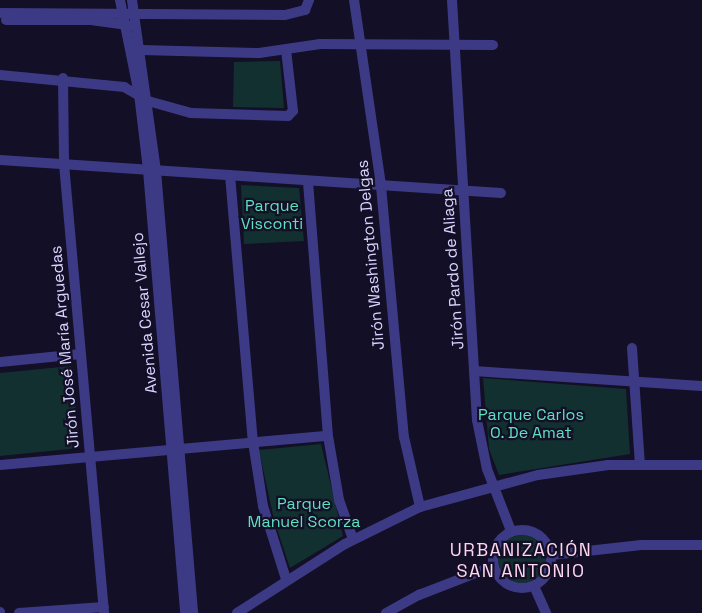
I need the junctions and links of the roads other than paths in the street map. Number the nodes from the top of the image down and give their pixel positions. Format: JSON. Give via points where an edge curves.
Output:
{"nodes":[{"id":1,"x":39,"y":0,"type":"edge"},
{"id":2,"x":120,"y":0,"type":"edge"},
{"id":3,"x":132,"y":0,"type":"edge"},
{"id":4,"x":309,"y":0,"type":"edge"},
{"id":5,"x":354,"y":0,"type":"edge"},
{"id":6,"x":452,"y":0,"type":"edge"},
{"id":7,"x":47,"y":12,"type":"junction"},
{"id":8,"x":130,"y":12,"type":"junction"},
{"id":9,"x":0,"y":14,"type":"edge"},
{"id":10,"x":0,"y":21,"type":"edge"},
{"id":11,"x":128,"y":25,"type":"junction"},
{"id":12,"x":362,"y":44,"type":"junction"},
{"id":13,"x":454,"y":45,"type":"junction"},
{"id":14,"x":493,"y":45,"type":"dead end"},
{"id":15,"x":141,"y":50,"type":"junction"},
{"id":16,"x":286,"y":50,"type":"junction"},
{"id":17,"x":0,"y":75,"type":"edge"},
{"id":18,"x":63,"y":78,"type":"junction"},
{"id":19,"x":144,"y":97,"type":"junction"},
{"id":20,"x":0,"y":160,"type":"edge"},
{"id":21,"x":64,"y":164,"type":"junction"},
{"id":22,"x":152,"y":170,"type":"junction"},
{"id":23,"x":230,"y":175,"type":"junction"},
{"id":24,"x":308,"y":182,"type":"junction"},
{"id":25,"x":381,"y":186,"type":"junction"},
{"id":26,"x":463,"y":190,"type":"junction"},
{"id":27,"x":501,"y":193,"type":"dead end"},
{"id":28,"x":632,"y":348,"type":"dead end"},
{"id":29,"x":81,"y":354,"type":"junction"},
{"id":30,"x":0,"y":362,"type":"edge"},
{"id":31,"x":474,"y":371,"type":"junction"},
{"id":32,"x":634,"y":382,"type":"junction"},
{"id":33,"x":702,"y":386,"type":"edge"},
{"id":34,"x":328,"y":436,"type":"junction"},
{"id":35,"x":253,"y":442,"type":"junction"},
{"id":36,"x":176,"y":449,"type":"junction"},
{"id":37,"x":89,"y":457,"type":"junction"},
{"id":38,"x":640,"y":464,"type":"junction"},
{"id":39,"x":0,"y":465,"type":"edge"},
{"id":40,"x":702,"y":465,"type":"edge"},
{"id":41,"x":493,"y":484,"type":"junction"},
{"id":42,"x":420,"y":507,"type":"junction"},
{"id":43,"x":511,"y":531,"type":"junction"},
{"id":44,"x":353,"y":539,"type":"junction"},
{"id":45,"x":702,"y":546,"type":"edge"},
{"id":46,"x":551,"y":555,"type":"junction"},
{"id":47,"x":494,"y":566,"type":"junction"},
{"id":48,"x":286,"y":579,"type":"junction"},
{"id":49,"x":534,"y":586,"type":"junction"},
{"id":50,"x":104,"y":610,"type":"edge"},
{"id":51,"x":19,"y":613,"type":"edge"},
{"id":52,"x":185,"y":613,"type":"edge"},
{"id":53,"x":194,"y":613,"type":"edge"},
{"id":54,"x":237,"y":613,"type":"edge"},
{"id":55,"x":386,"y":613,"type":"edge"},
{"id":56,"x":546,"y":613,"type":"edge"}],
"edges":[{"from":1,"to":7,"type":"street"},
{"from":2,"to":8,"type":"street"},
{"from":3,"to":8,"type":"street"},
{"from":4,"to":8,"type":"street","via":[[305,10],[285,15]]},
{"from":5,"to":12,"type":"street","name":"Jirón Washington Delgas"},
{"from":6,"to":13,"type":"street","name":"Jirón Pardo de Aliaga"},
{"from":7,"to":8,"type":"street"},
{"from":7,"to":9,"type":"street"},
{"from":8,"to":11,"type":"street","name":"Avenida Cesar Vallejo"},
{"from":8,"to":15,"type":"street","name":"Avenida Cesar Vallejo"},
{"from":10,"to":11,"type":"street","via":[[91,20]]},
{"from":11,"to":19,"type":"street","name":"Avenida Cesar Vallejo"},
{"from":12,"to":13,"type":"street"},
{"from":12,"to":16,"type":"street","via":[[320,44]]},
{"from":12,"to":25,"type":"street","name":"Jirón Washington Delgas"},
{"from":13,"to":14,"type":"street"},
{"from":13,"to":26,"type":"street","name":"Jirón Pardo de Aliaga"},
{"from":15,"to":16,"type":"street"},
{"from":15,"to":19,"type":"street","name":"Avenida Cesar Vallejo"},
{"from":16,"to":19,"type":"street","via":[[293,111],[288,116],[191,113]]},
{"from":17,"to":18,"type":"street"},
{"from":18,"to":19,"type":"street","via":[[124,87]]},
{"from":18,"to":21,"type":"street","name":"Jirón José María Arguedas"},
{"from":19,"to":22,"type":"street","name":"Avenida Cesar Vallejo"},
{"from":20,"to":21,"type":"street"},
{"from":21,"to":22,"type":"street"},
{"from":21,"to":29,"type":"street","name":"Jirón José María Arguedas"},
{"from":22,"to":23,"type":"street"},
{"from":22,"to":36,"type":"street","name":"Avenida Cesar Vallejo"},
{"from":23,"to":24,"type":"street"},
{"from":23,"to":35,"type":"street"},
{"from":24,"to":25,"type":"street"},
{"from":24,"to":34,"type":"street"},
{"from":25,"to":26,"type":"street"},
{"from":25,"to":42,"type":"street","name":"Jirón Washington Delgas","via":[[404,438]]},
{"from":26,"to":27,"type":"street"},
{"from":26,"to":31,"type":"street","name":"Jirón Pardo de Aliaga"},
{"from":28,"to":32,"type":"street"},
{"from":29,"to":30,"type":"street"},
{"from":29,"to":37,"type":"street","name":"Jirón José María Arguedas"},
{"from":31,"to":32,"type":"street"},
{"from":31,"to":41,"type":"street","name":"Jirón Pardo de Aliaga","via":[[477,420]]},
{"from":32,"to":33,"type":"street"},
{"from":32,"to":38,"type":"street"},
{"from":34,"to":35,"type":"street"},
{"from":34,"to":44,"type":"street","via":[[339,500]]},
{"from":35,"to":36,"type":"street"},
{"from":35,"to":48,"type":"street","via":[[263,506]]},
{"from":36,"to":37,"type":"street"},
{"from":36,"to":52,"type":"street","name":"Avenida Cesar Vallejo"},
{"from":36,"to":53,"type":"street","name":"Avenida Cesar Vallejo"},
{"from":37,"to":39,"type":"street"},
{"from":37,"to":50,"type":"street","name":"Jirón José María Arguedas"},
{"from":38,"to":40,"type":"street"},
{"from":38,"to":41,"type":"street"},
{"from":41,"to":42,"type":"street"},
{"from":41,"to":43,"type":"street","name":"Jirón Pardo de Aliaga"},
{"from":42,"to":44,"type":"street"},
{"from":43,"to":46,"type":"street","via":[[537,534]]},
{"from":43,"to":47,"type":"street","via":[[494,549]]},
{"from":44,"to":48,"type":"street"},
{"from":45,"to":46,"type":"street","via":[[641,545]]},
{"from":46,"to":49,"type":"street","via":[[548,573]]},
{"from":47,"to":49,"type":"street","via":[[509,585]]},
{"from":47,"to":55,"type":"street","via":[[419,595]]},
{"from":48,"to":54,"type":"street"},
{"from":49,"to":56,"type":"street"},
{"from":50,"to":51,"type":"street"}]}
